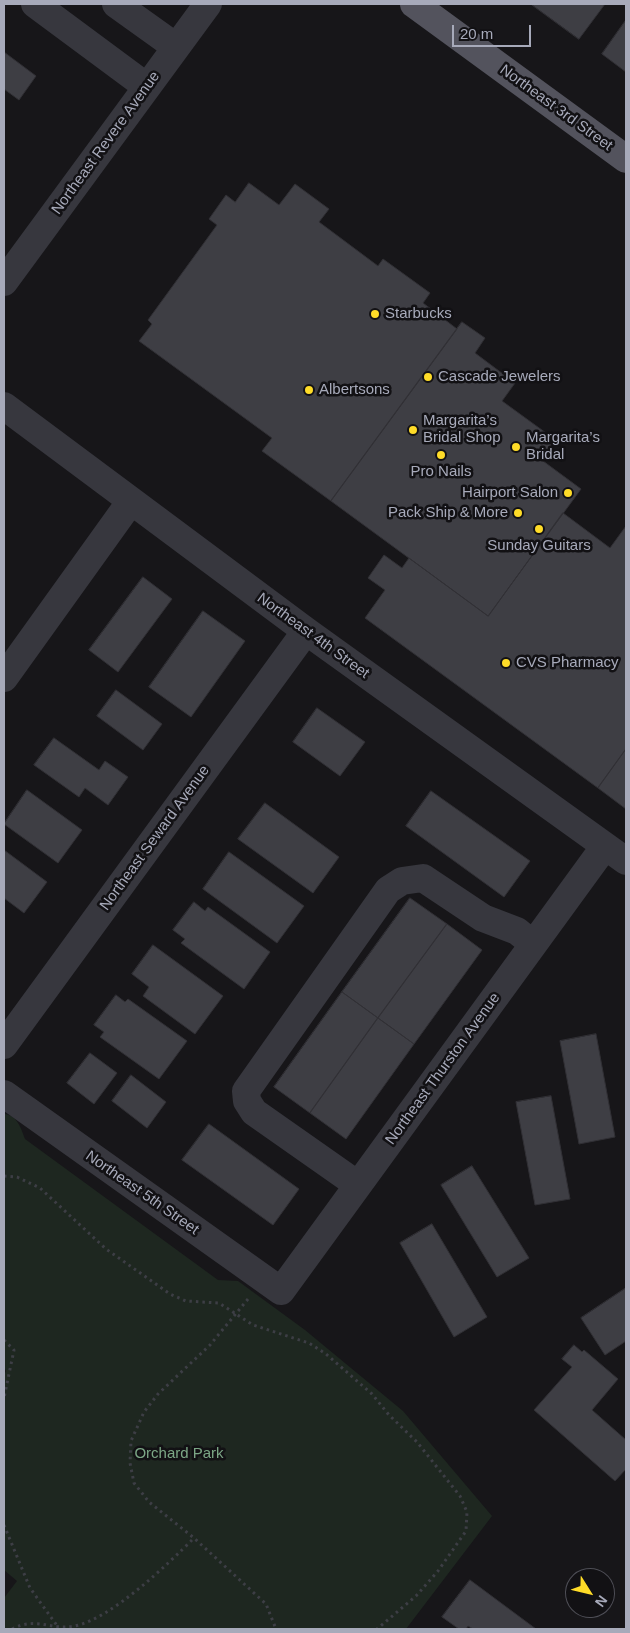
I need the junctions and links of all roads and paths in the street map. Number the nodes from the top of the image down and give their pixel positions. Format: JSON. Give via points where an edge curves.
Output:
{"nodes":[{"id":1,"x":34,"y":4,"type":"edge"},
{"id":2,"x":116,"y":4,"type":"edge"},
{"id":3,"x":208,"y":4,"type":"edge"},
{"id":4,"x":414,"y":4,"type":"edge"},
{"id":5,"x":176,"y":48,"type":"junction"},
{"id":6,"x":147,"y":86,"type":"junction"},
{"id":7,"x":626,"y":159,"type":"edge"},
{"id":8,"x":4,"y":282,"type":"edge"},
{"id":9,"x":4,"y":406,"type":"edge"},
{"id":10,"x":131,"y":501,"type":"junction"},
{"id":11,"x":306,"y":631,"type":"junction"},
{"id":12,"x":4,"y":678,"type":"edge"},
{"id":13,"x":616,"y":854,"type":"edge"},
{"id":14,"x":533,"y":944,"type":"junction"},
{"id":15,"x":4,"y":1045,"type":"edge"},
{"id":16,"x":4,"y":1094,"type":"edge"},
{"id":17,"x":4,"y":1176,"type":"edge"},
{"id":18,"x":358,"y":1186,"type":"junction"},
{"id":19,"x":273,"y":1285,"type":"junction"},
{"id":20,"x":235,"y":1314,"type":"junction"},
{"id":21,"x":4,"y":1340,"type":"edge"},
{"id":22,"x":4,"y":1398,"type":"edge"},
{"id":23,"x":4,"y":1525,"type":"edge"},
{"id":24,"x":194,"y":1538,"type":"junction"},
{"id":25,"x":60,"y":1628,"type":"edge"},
{"id":26,"x":12,"y":1629,"type":"edge"},
{"id":27,"x":276,"y":1629,"type":"edge"},
{"id":28,"x":377,"y":1629,"type":"edge"}],
"edges":[{"from":1,"to":6,"type":"street"},
{"from":2,"to":5,"type":"street"},
{"from":3,"to":5,"type":"street","name":"Northeast Revere Avenue"},
{"from":4,"to":7,"type":"main road","name":"Northeast 3rd Street"},
{"from":5,"to":6,"type":"street","name":"Northeast Revere Avenue"},
{"from":6,"to":8,"type":"street","name":"Northeast Revere Avenue"},
{"from":9,"to":10,"type":"street","name":"Northeast 4th Street"},
{"from":10,"to":11,"type":"street","name":"Northeast 4th Street"},
{"from":10,"to":12,"type":"street"},
{"from":11,"to":13,"type":"street","name":"Northeast 4th Street"},
{"from":11,"to":15,"type":"street","name":"Northeast Seward Avenue"},
{"from":13,"to":14,"type":"street","name":"Northeast Thurston Avenue"},
{"from":14,"to":18,"type":"street","name":"Northeast Thurston Avenue"},
{"from":14,"to":18,"type":"street","via":[[517,931],[484,918],[423,878],[402,881],[388,890],[246,1090],[247,1101],[254,1112]]},
{"from":16,"to":19,"type":"street","name":"Northeast 5th Street"},
{"from":17,"to":20,"type":"path","via":[[17,1176],[40,1188],[106,1249],[170,1294],[186,1301],[219,1303]]},
{"from":18,"to":19,"type":"street","name":"Northeast Thurston Avenue"},
{"from":19,"to":20,"type":"path"},
{"from":20,"to":24,"type":"path","via":[[210,1345],[158,1394],[144,1412],[131,1441],[130,1464],[134,1482],[149,1502]]},
{"from":20,"to":28,"type":"path","via":[[253,1325],[309,1343],[326,1354],[372,1394],[417,1442],[460,1496],[467,1512],[466,1531],[456,1548],[416,1596]]},
{"from":21,"to":22,"type":"path","via":[[14,1350]]},
{"from":23,"to":25,"type":"path","via":[[30,1588]]},
{"from":24,"to":25,"type":"path","via":[[175,1557],[101,1615],[76,1626]]},
{"from":24,"to":27,"type":"path","via":[[266,1604]]},
{"from":25,"to":26,"type":"path","via":[[35,1622]]}]}
